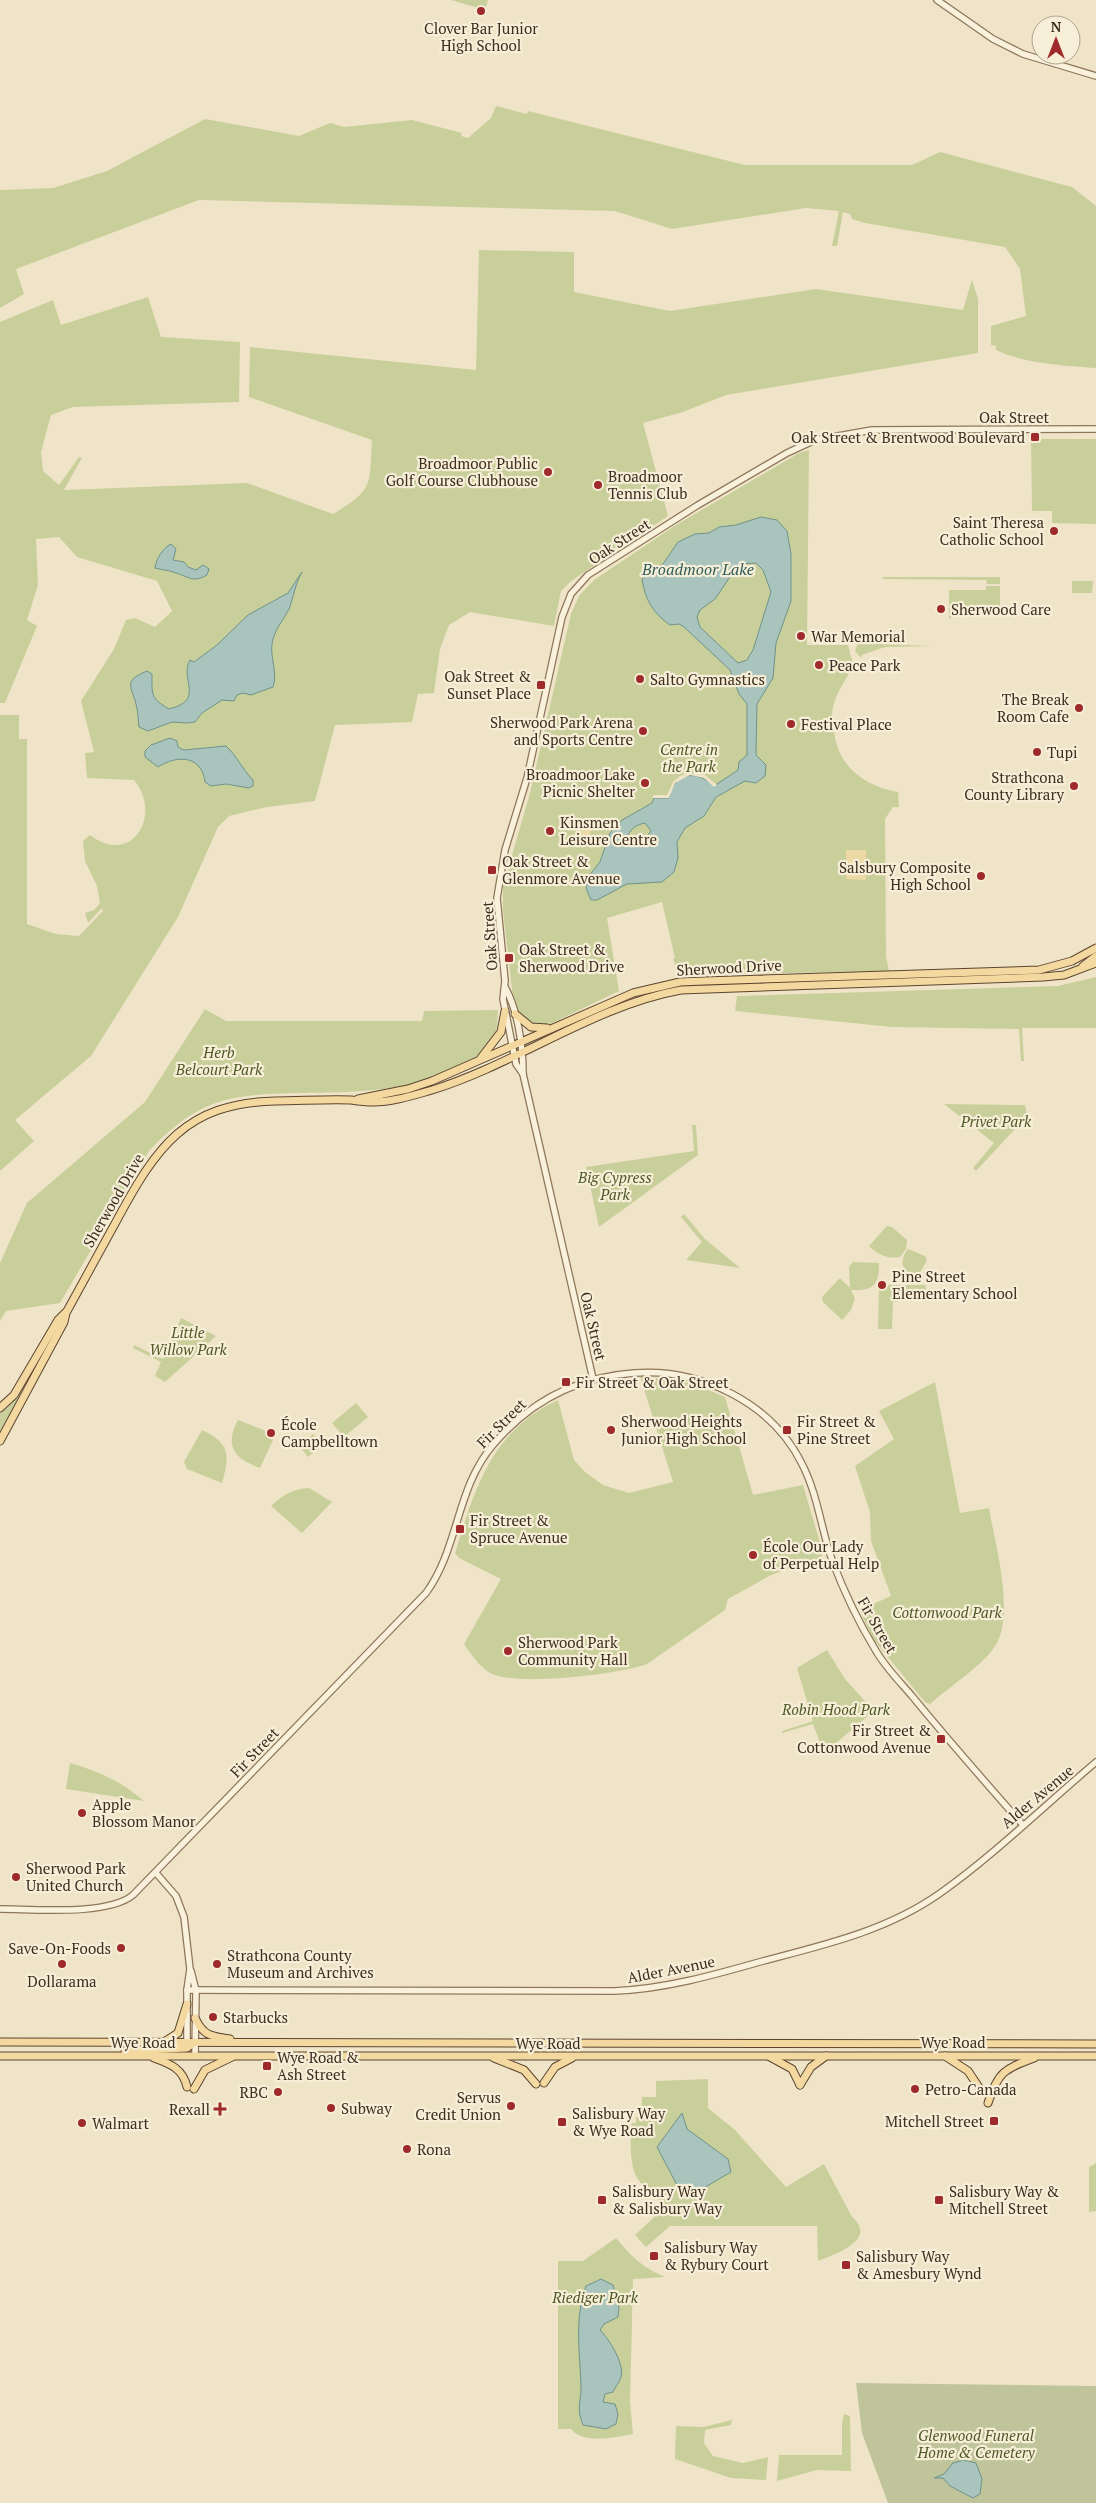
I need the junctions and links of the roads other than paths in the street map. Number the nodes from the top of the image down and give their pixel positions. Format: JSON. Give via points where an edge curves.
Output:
{"nodes":[{"id":1,"x":937,"y":0,"type":"edge"},
{"id":2,"x":1096,"y":76,"type":"edge"},
{"id":3,"x":1096,"y":429,"type":"edge"},
{"id":4,"x":1096,"y":948,"type":"edge"},
{"id":5,"x":1096,"y":956,"type":"edge"},
{"id":6,"x":1096,"y":964,"type":"edge"},
{"id":7,"x":1075,"y":973,"type":"junction"},
{"id":8,"x":505,"y":987,"type":"junction"},
{"id":9,"x":505,"y":1011,"type":"junction"},
{"id":10,"x":514,"y":1014,"type":"junction"},
{"id":11,"x":553,"y":1028,"type":"junction"},
{"id":12,"x":517,"y":1044,"type":"junction"},
{"id":13,"x":519,"y":1054,"type":"junction"},
{"id":14,"x":479,"y":1061,"type":"junction"},
{"id":15,"x":350,"y":1100,"type":"junction"},
{"id":16,"x":66,"y":1313,"type":"junction"},
{"id":17,"x":594,"y":1379,"type":"junction"},
{"id":18,"x":0,"y":1408,"type":"edge"},
{"id":19,"x":0,"y":1441,"type":"edge"},
{"id":20,"x":1096,"y":1762,"type":"edge"},
{"id":21,"x":1022,"y":1824,"type":"junction"},
{"id":22,"x":156,"y":1873,"type":"junction"},
{"id":23,"x":0,"y":1909,"type":"edge"},
{"id":24,"x":190,"y":1969,"type":"junction"},
{"id":25,"x":187,"y":1990,"type":"junction"},
{"id":26,"x":196,"y":1991,"type":"junction"},
{"id":27,"x":187,"y":2004,"type":"junction"},
{"id":28,"x":196,"y":2018,"type":"junction"},
{"id":29,"x":0,"y":2042,"type":"edge"},
{"id":30,"x":246,"y":2042,"type":"junction"},
{"id":31,"x":162,"y":2043,"type":"junction"},
{"id":32,"x":1096,"y":2044,"type":"edge"},
{"id":33,"x":190,"y":2049,"type":"junction"},
{"id":34,"x":237,"y":2055,"type":"junction"},
{"id":35,"x":0,"y":2056,"type":"edge"},
{"id":36,"x":104,"y":2056,"type":"junction"},
{"id":37,"x":147,"y":2056,"type":"junction"},
{"id":38,"x":489,"y":2056,"type":"junction"},
{"id":39,"x":578,"y":2056,"type":"junction"},
{"id":40,"x":768,"y":2056,"type":"junction"},
{"id":41,"x":826,"y":2056,"type":"junction"},
{"id":42,"x":945,"y":2056,"type":"junction"},
{"id":43,"x":1039,"y":2056,"type":"junction"},
{"id":44,"x":1096,"y":2056,"type":"edge"},
{"id":45,"x":980,"y":2090,"type":"dead end"},
{"id":46,"x":988,"y":2103,"type":"dead end"}],
"edges":[{"from":1,"to":2,"type":"street","via":[[993,39],[1023,54]]},
{"from":3,"to":8,"type":"street","name":"Oak Street","via":[[872,430],[815,440],[786,453],[698,505],[588,576],[574,590],[562,617],[527,778],[504,850],[498,898]]},
{"from":4,"to":11,"type":"main road","name":"Sherwood Drive","via":[[1072,961],[1039,970],[680,982],[634,993]]},
{"from":5,"to":7,"type":"main road"},
{"from":6,"to":7,"type":"main road","name":"Sherwood Drive"},
{"from":7,"to":13,"type":"main road","name":"Sherwood Drive","via":[[1043,977],[681,990],[652,996],[617,1009]]},
{"from":8,"to":9,"type":"street","name":"Oak Street"},
{"from":8,"to":10,"type":"street","name":"Oak Street"},
{"from":9,"to":12,"type":"street","name":"Oak Street"},
{"from":9,"to":14,"type":"main road","via":[[501,1032]]},
{"from":10,"to":11,"type":"main road","via":[[531,1027]]},
{"from":10,"to":12,"type":"street","name":"Oak Street"},
{"from":11,"to":12,"type":"main road","name":"Sherwood Drive"},
{"from":12,"to":13,"type":"street","name":"Oak Street"},
{"from":12,"to":14,"type":"main road","name":"Sherwood Drive"},
{"from":13,"to":15,"type":"main road","name":"Sherwood Drive","via":[[423,1092],[373,1102]]},
{"from":13,"to":17,"type":"street","name":"Oak Street","via":[[516,1064],[523,1074]]},
{"from":14,"to":15,"type":"main road","name":"Sherwood Drive","via":[[408,1089]]},
{"from":15,"to":16,"type":"main road","name":"Sherwood Drive","via":[[233,1105],[209,1113],[180,1131],[151,1160]]},
{"from":16,"to":18,"type":"main road","name":"Sherwood Drive","via":[[58,1320],[14,1395]]},
{"from":16,"to":19,"type":"main road","name":"Sherwood Drive"},
{"from":17,"to":21,"type":"street","name":"Fir Street","via":[[646,1372],[697,1379],[734,1394],[772,1424],[804,1468],[832,1560],[855,1614],[878,1655]]},
{"from":17,"to":22,"type":"street","name":"Fir Street","via":[[542,1401],[492,1446],[469,1483],[446,1558],[426,1593]]},
{"from":20,"to":21,"type":"street","name":"Alder Avenue"},
{"from":21,"to":26,"type":"street","name":"Alder Avenue","via":[[952,1884],[898,1918],[844,1939],[666,1985],[614,1991]]},
{"from":22,"to":23,"type":"street","name":"Fir Street","via":[[126,1901],[114,1906]]},
{"from":22,"to":24,"type":"street","via":[[176,1896],[180,1906]]},
{"from":24,"to":25,"type":"street"},
{"from":24,"to":26,"type":"street"},
{"from":25,"to":26,"type":"street","name":"Alder Avenue"},
{"from":25,"to":27,"type":"street"},
{"from":26,"to":28,"type":"street"},
{"from":27,"to":31,"type":"main road","via":[[178,2033]]},
{"from":27,"to":33,"type":"street"},
{"from":28,"to":30,"type":"main road","via":[[200,2030],[206,2034]]},
{"from":28,"to":33,"type":"street"},
{"from":29,"to":31,"type":"main road","name":"Wye Road"},
{"from":30,"to":32,"type":"main road","name":"Wye Road"},
{"from":30,"to":33,"type":"main road","name":"Wye Road"},
{"from":31,"to":33,"type":"main road","name":"Wye Road"},
{"from":33,"to":34,"type":"main road","name":"Wye Road"},
{"from":33,"to":36,"type":"main road","via":[[111,2052]]},
{"from":33,"to":37,"type":"main road","name":"Wye Road"},
{"from":34,"to":37,"type":"main road","via":[[205,2070],[191,2088],[177,2068]]},
{"from":34,"to":38,"type":"main road","name":"Wye Road"},
{"from":35,"to":36,"type":"main road","name":"Wye Road"},
{"from":36,"to":37,"type":"main road","name":"Wye Road"},
{"from":38,"to":39,"type":"main road","name":"Wye Road"},
{"from":38,"to":39,"type":"main road","via":[[524,2070],[540,2084],[555,2067]]},
{"from":39,"to":40,"type":"main road","name":"Wye Road"},
{"from":40,"to":41,"type":"main road","name":"Wye Road"},
{"from":40,"to":41,"type":"main road","via":[[792,2069],[800,2085],[811,2067]]},
{"from":41,"to":42,"type":"main road","name":"Wye Road"},
{"from":42,"to":43,"type":"main road","name":"Wye Road"},
{"from":42,"to":45,"type":"main road","via":[[968,2071]]},
{"from":43,"to":44,"type":"main road","name":"Wye Road"},
{"from":43,"to":46,"type":"main road","via":[[1001,2074]]}]}
